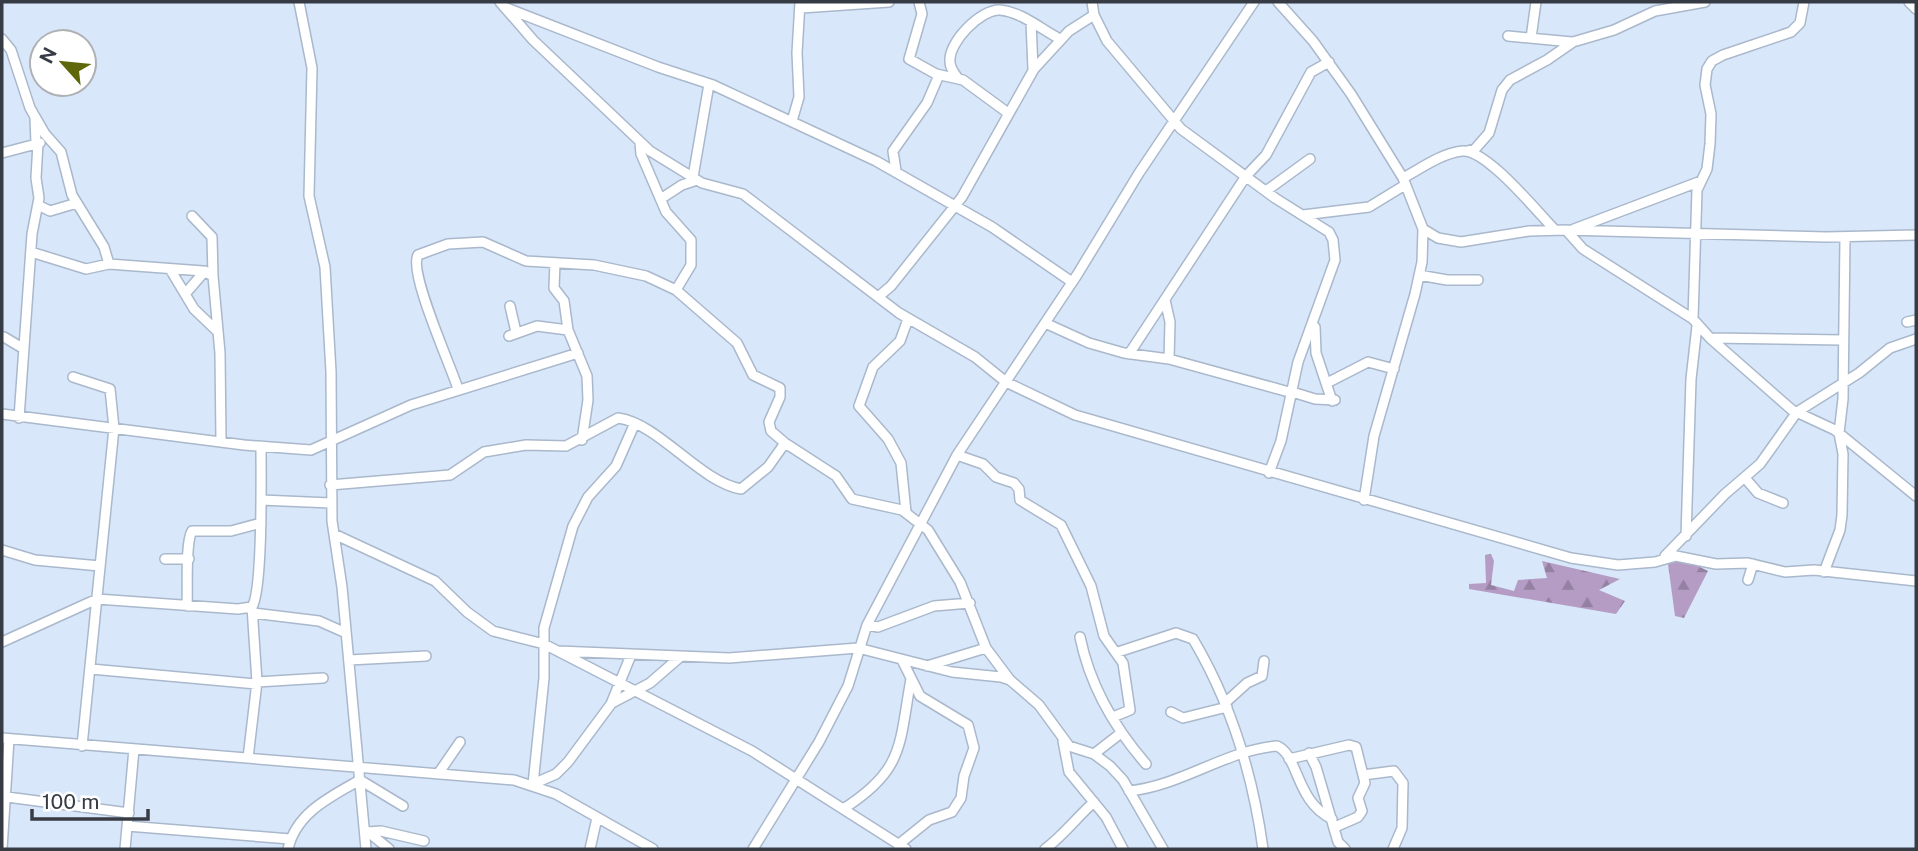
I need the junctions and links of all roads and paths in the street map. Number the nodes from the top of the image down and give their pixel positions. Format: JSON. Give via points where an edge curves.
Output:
{"nodes":[{"id":1,"x":299,"y":2,"type":"edge"},
{"id":2,"x":889,"y":2,"type":"edge"},
{"id":3,"x":919,"y":2,"type":"edge"},
{"id":4,"x":1002,"y":2,"type":"edge"},
{"id":5,"x":1092,"y":2,"type":"edge"},
{"id":6,"x":1254,"y":2,"type":"edge"},
{"id":7,"x":1278,"y":2,"type":"edge"},
{"id":8,"x":1536,"y":2,"type":"edge"},
{"id":9,"x":1704,"y":2,"type":"edge"},
{"id":10,"x":1804,"y":2,"type":"edge"},
{"id":11,"x":1909,"y":2,"type":"edge"},
{"id":12,"x":502,"y":4,"type":"edge"},
{"id":13,"x":800,"y":5,"type":"edge"},
{"id":14,"x":1916,"y":9,"type":"edge"},
{"id":15,"x":1010,"y":13,"type":"junction"},
{"id":16,"x":1094,"y":15,"type":"junction"},
{"id":17,"x":1031,"y":22,"type":"junction"},
{"id":18,"x":1507,"y":36,"type":"dead end"},
{"id":19,"x":1531,"y":38,"type":"junction"},
{"id":20,"x":2,"y":39,"type":"edge"},
{"id":21,"x":1060,"y":39,"type":"junction"},
{"id":22,"x":1573,"y":42,"type":"junction"},
{"id":23,"x":1329,"y":62,"type":"junction"},
{"id":24,"x":1033,"y":70,"type":"junction"},
{"id":25,"x":939,"y":75,"type":"junction"},
{"id":26,"x":957,"y":77,"type":"junction"},
{"id":27,"x":709,"y":84,"type":"junction"},
{"id":28,"x":1008,"y":113,"type":"junction"},
{"id":29,"x":36,"y":117,"type":"junction"},
{"id":30,"x":792,"y":121,"type":"junction"},
{"id":31,"x":1174,"y":121,"type":"junction"},
{"id":32,"x":37,"y":143,"type":"junction"},
{"id":33,"x":51,"y":143,"type":"junction"},
{"id":34,"x":640,"y":143,"type":"junction"},
{"id":35,"x":1467,"y":151,"type":"junction"},
{"id":36,"x":2,"y":153,"type":"edge"},
{"id":37,"x":1310,"y":159,"type":"dead end"},
{"id":38,"x":897,"y":171,"type":"junction"},
{"id":39,"x":1245,"y":176,"type":"junction"},
{"id":40,"x":695,"y":178,"type":"junction"},
{"id":41,"x":1701,"y":180,"type":"junction"},
{"id":42,"x":1404,"y":182,"type":"junction"},
{"id":43,"x":1266,"y":191,"type":"junction"},
{"id":44,"x":662,"y":198,"type":"junction"},
{"id":45,"x":77,"y":203,"type":"junction"},
{"id":46,"x":38,"y":205,"type":"junction"},
{"id":47,"x":954,"y":205,"type":"junction"},
{"id":48,"x":1303,"y":215,"type":"junction"},
{"id":49,"x":192,"y":216,"type":"dead end"},
{"id":50,"x":1423,"y":229,"type":"junction"},
{"id":51,"x":1555,"y":230,"type":"junction"},
{"id":52,"x":1569,"y":230,"type":"junction"},
{"id":53,"x":1693,"y":234,"type":"junction"},
{"id":54,"x":1916,"y":235,"type":"edge"},
{"id":55,"x":1845,"y":238,"type":"junction"},
{"id":56,"x":31,"y":253,"type":"junction"},
{"id":57,"x":555,"y":263,"type":"junction"},
{"id":58,"x":109,"y":264,"type":"junction"},
{"id":59,"x":170,"y":269,"type":"junction"},
{"id":60,"x":209,"y":274,"type":"junction"},
{"id":61,"x":1419,"y":275,"type":"junction"},
{"id":62,"x":1478,"y":280,"type":"dead end"},
{"id":63,"x":1072,"y":282,"type":"junction"},
{"id":64,"x":676,"y":290,"type":"junction"},
{"id":65,"x":186,"y":294,"type":"junction"},
{"id":66,"x":878,"y":297,"type":"junction"},
{"id":67,"x":1165,"y":300,"type":"junction"},
{"id":68,"x":510,"y":306,"type":"dead end"},
{"id":69,"x":908,"y":319,"type":"junction"},
{"id":70,"x":1315,"y":322,"type":"junction"},
{"id":71,"x":1695,"y":322,"type":"junction"},
{"id":72,"x":1045,"y":323,"type":"junction"},
{"id":73,"x":568,"y":330,"type":"junction"},
{"id":74,"x":218,"y":332,"type":"junction"},
{"id":75,"x":5,"y":337,"type":"dead end"},
{"id":76,"x":1710,"y":338,"type":"junction"},
{"id":77,"x":1916,"y":339,"type":"edge"},
{"id":78,"x":1843,"y":340,"type":"junction"},
{"id":79,"x":24,"y":349,"type":"junction"},
{"id":80,"x":578,"y":353,"type":"junction"},
{"id":81,"x":1129,"y":354,"type":"junction"},
{"id":82,"x":1169,"y":359,"type":"junction"},
{"id":83,"x":1394,"y":369,"type":"junction"},
{"id":84,"x":73,"y":377,"type":"dead end"},
{"id":85,"x":1006,"y":382,"type":"junction"},
{"id":86,"x":1327,"y":383,"type":"junction"},
{"id":87,"x":1842,"y":383,"type":"junction"},
{"id":88,"x":458,"y":389,"type":"junction"},
{"id":89,"x":1289,"y":392,"type":"junction"},
{"id":90,"x":1797,"y":412,"type":"junction"},
{"id":91,"x":2,"y":414,"type":"edge"},
{"id":92,"x":19,"y":418,"type":"junction"},
{"id":93,"x":635,"y":423,"type":"junction"},
{"id":94,"x":114,"y":428,"type":"junction"},
{"id":95,"x":1839,"y":433,"type":"junction"},
{"id":96,"x":332,"y":440,"type":"junction"},
{"id":97,"x":582,"y":440,"type":"junction"},
{"id":98,"x":221,"y":441,"type":"junction"},
{"id":99,"x":785,"y":443,"type":"junction"},
{"id":100,"x":261,"y":446,"type":"junction"},
{"id":101,"x":957,"y":455,"type":"junction"},
{"id":102,"x":1269,"y":473,"type":"junction"},
{"id":103,"x":1745,"y":478,"type":"junction"},
{"id":104,"x":330,"y":485,"type":"junction"},
{"id":105,"x":1916,"y":496,"type":"edge"},
{"id":106,"x":261,"y":500,"type":"junction"},
{"id":107,"x":1364,"y":500,"type":"junction"},
{"id":108,"x":331,"y":503,"type":"junction"},
{"id":109,"x":1783,"y":503,"type":"dead end"},
{"id":110,"x":906,"y":512,"type":"junction"},
{"id":111,"x":920,"y":522,"type":"junction"},
{"id":112,"x":261,"y":523,"type":"junction"},
{"id":113,"x":334,"y":534,"type":"junction"},
{"id":114,"x":1686,"y":536,"type":"junction"},
{"id":115,"x":2,"y":550,"type":"edge"},
{"id":116,"x":165,"y":559,"type":"dead end"},
{"id":117,"x":189,"y":559,"type":"junction"},
{"id":118,"x":1661,"y":559,"type":"junction"},
{"id":119,"x":1753,"y":564,"type":"junction"},
{"id":120,"x":100,"y":566,"type":"junction"},
{"id":121,"x":1824,"y":572,"type":"junction"},
{"id":122,"x":1748,"y":580,"type":"dead end"},
{"id":123,"x":1916,"y":581,"type":"edge"},
{"id":124,"x":97,"y":599,"type":"junction"},
{"id":125,"x":970,"y":603,"type":"junction"},
{"id":126,"x":187,"y":606,"type":"junction"},
{"id":127,"x":252,"y":610,"type":"junction"},
{"id":128,"x":867,"y":625,"type":"junction"},
{"id":129,"x":346,"y":633,"type":"junction"},
{"id":130,"x":1080,"y":637,"type":"dead end"},
{"id":131,"x":2,"y":642,"type":"edge"},
{"id":132,"x":544,"y":644,"type":"junction"},
{"id":133,"x":858,"y":648,"type":"junction"},
{"id":134,"x":986,"y":648,"type":"junction"},
{"id":135,"x":558,"y":651,"type":"junction"},
{"id":136,"x":1118,"y":652,"type":"junction"},
{"id":137,"x":631,"y":654,"type":"junction"},
{"id":138,"x":426,"y":656,"type":"dead end"},
{"id":139,"x":680,"y":657,"type":"junction"},
{"id":140,"x":349,"y":660,"type":"junction"},
{"id":141,"x":902,"y":660,"type":"junction"},
{"id":142,"x":1264,"y":661,"type":"dead end"},
{"id":143,"x":927,"y":666,"type":"junction"},
{"id":144,"x":91,"y":668,"type":"junction"},
{"id":145,"x":323,"y":678,"type":"dead end"},
{"id":146,"x":912,"y":678,"type":"junction"},
{"id":147,"x":1010,"y":680,"type":"junction"},
{"id":148,"x":257,"y":683,"type":"junction"},
{"id":149,"x":620,"y":683,"type":"junction"},
{"id":150,"x":636,"y":690,"type":"junction"},
{"id":151,"x":611,"y":704,"type":"junction"},
{"id":152,"x":1226,"y":705,"type":"junction"},
{"id":153,"x":1171,"y":712,"type":"dead end"},
{"id":154,"x":1112,"y":717,"type":"junction"},
{"id":155,"x":1121,"y":733,"type":"junction"},
{"id":156,"x":5,"y":738,"type":"edge"},
{"id":157,"x":460,"y":741,"type":"dead end"},
{"id":158,"x":1063,"y":741,"type":"junction"},
{"id":159,"x":82,"y":746,"type":"junction"},
{"id":160,"x":134,"y":749,"type":"junction"},
{"id":161,"x":1309,"y":753,"type":"junction"},
{"id":162,"x":1094,"y":754,"type":"junction"},
{"id":163,"x":1242,"y":755,"type":"junction"},
{"id":164,"x":248,"y":758,"type":"junction"},
{"id":165,"x":1289,"y":759,"type":"junction"},
{"id":166,"x":1146,"y":764,"type":"dead end"},
{"id":167,"x":359,"y":766,"type":"junction"},
{"id":168,"x":438,"y":774,"type":"junction"},
{"id":169,"x":1363,"y":775,"type":"junction"},
{"id":170,"x":360,"y":780,"type":"junction"},
{"id":171,"x":796,"y":780,"type":"junction"},
{"id":172,"x":533,"y":784,"type":"junction"},
{"id":173,"x":1129,"y":791,"type":"junction"},
{"id":174,"x":7,"y":797,"type":"junction"},
{"id":175,"x":1094,"y":803,"type":"junction"},
{"id":176,"x":402,"y":806,"type":"dead end"},
{"id":177,"x":843,"y":808,"type":"junction"},
{"id":178,"x":129,"y":813,"type":"junction"},
{"id":179,"x":597,"y":818,"type":"junction"},
{"id":180,"x":1334,"y":823,"type":"junction"},
{"id":181,"x":127,"y":826,"type":"junction"},
{"id":182,"x":366,"y":830,"type":"junction"},
{"id":183,"x":290,"y":839,"type":"junction"},
{"id":184,"x":424,"y":841,"type":"dead end"},
{"id":185,"x":641,"y":846,"type":"edge"},
{"id":186,"x":902,"y":847,"type":"edge"},
{"id":187,"x":2,"y":849,"type":"edge"},
{"id":188,"x":125,"y":849,"type":"edge"},
{"id":189,"x":288,"y":849,"type":"edge"},
{"id":190,"x":366,"y":849,"type":"edge"},
{"id":191,"x":389,"y":849,"type":"edge"},
{"id":192,"x":590,"y":849,"type":"edge"},
{"id":193,"x":653,"y":849,"type":"edge"},
{"id":194,"x":753,"y":849,"type":"edge"},
{"id":195,"x":1045,"y":849,"type":"edge"},
{"id":196,"x":1123,"y":849,"type":"edge"},
{"id":197,"x":1163,"y":849,"type":"edge"},
{"id":198,"x":1263,"y":849,"type":"edge"},
{"id":199,"x":1345,"y":849,"type":"edge"},
{"id":200,"x":1392,"y":849,"type":"edge"}],
"edges":[{"from":1,"to":96,"type":"street","via":[[312,68],[309,197],[325,267]]},
{"from":2,"to":13,"type":"street"},
{"from":3,"to":25,"type":"street","via":[[922,14],[909,58]]},
{"from":4,"to":15,"type":"street"},
{"from":5,"to":16,"type":"street"},
{"from":6,"to":31,"type":"street"},
{"from":7,"to":23,"type":"street"},
{"from":8,"to":19,"type":"street"},
{"from":9,"to":22,"type":"street","via":[[1655,11]]},
{"from":10,"to":41,"type":"street","via":[[1800,23],[1791,32],[1723,55],[1709,65],[1705,76],[1710,144]]},
{"from":11,"to":14,"type":"street"},
{"from":12,"to":27,"type":"street"},
{"from":12,"to":34,"type":"street"},
{"from":13,"to":30,"type":"street","via":[[799,97]]},
{"from":15,"to":17,"type":"street"},
{"from":15,"to":26,"type":"street","via":[[986,14],[959,39],[950,58]]},
{"from":16,"to":21,"type":"street"},
{"from":16,"to":31,"type":"street","via":[[1107,41]]},
{"from":17,"to":21,"type":"street"},
{"from":17,"to":24,"type":"street"},
{"from":18,"to":19,"type":"street"},
{"from":19,"to":22,"type":"street"},
{"from":20,"to":29,"type":"street","via":[[11,50]]},
{"from":21,"to":24,"type":"street"},
{"from":22,"to":35,"type":"street","via":[[1508,82],[1489,133],[1475,149]]},
{"from":23,"to":39,"type":"street","via":[[1311,72],[1266,155]]},
{"from":23,"to":42,"type":"street"},
{"from":24,"to":28,"type":"street"},
{"from":25,"to":26,"type":"street"},
{"from":25,"to":38,"type":"street","via":[[927,103],[896,146]]},
{"from":26,"to":28,"type":"street"},
{"from":27,"to":30,"type":"street"},
{"from":27,"to":40,"type":"street"},
{"from":28,"to":47,"type":"street"},
{"from":29,"to":32,"type":"street"},
{"from":29,"to":33,"type":"street"},
{"from":30,"to":38,"type":"street"},
{"from":31,"to":39,"type":"street"},
{"from":31,"to":63,"type":"street"},
{"from":32,"to":33,"type":"street"},
{"from":32,"to":36,"type":"street"},
{"from":32,"to":46,"type":"street"},
{"from":33,"to":45,"type":"street","via":[[61,152]]},
{"from":34,"to":40,"type":"street"},
{"from":34,"to":44,"type":"street"},
{"from":35,"to":42,"type":"street","via":[[1456,152]]},
{"from":35,"to":51,"type":"street","via":[[1498,170]]},
{"from":37,"to":43,"type":"street"},
{"from":38,"to":47,"type":"street"},
{"from":39,"to":43,"type":"street"},
{"from":39,"to":67,"type":"street"},
{"from":40,"to":44,"type":"street"},
{"from":40,"to":66,"type":"street","via":[[743,194]]},
{"from":41,"to":52,"type":"street"},
{"from":41,"to":53,"type":"street"},
{"from":42,"to":48,"type":"street","via":[[1369,207]]},
{"from":42,"to":50,"type":"street"},
{"from":43,"to":48,"type":"street"},
{"from":44,"to":64,"type":"street","via":[[693,249],[689,272]]},
{"from":45,"to":46,"type":"street","via":[[50,211]]},
{"from":45,"to":58,"type":"street"},
{"from":46,"to":56,"type":"street"},
{"from":47,"to":63,"type":"street"},
{"from":47,"to":66,"type":"street"},
{"from":48,"to":70,"type":"street","via":[[1329,232],[1334,246],[1335,260]]},
{"from":49,"to":60,"type":"street","via":[[212,237]]},
{"from":50,"to":51,"type":"street","via":[[1438,238],[1461,242]]},
{"from":50,"to":61,"type":"street"},
{"from":51,"to":52,"type":"street"},
{"from":52,"to":53,"type":"street"},
{"from":52,"to":71,"type":"street","via":[[1583,249]]},
{"from":53,"to":55,"type":"street"},
{"from":53,"to":71,"type":"street"},
{"from":54,"to":55,"type":"street"},
{"from":55,"to":78,"type":"street"},
{"from":56,"to":58,"type":"street","via":[[86,270]]},
{"from":56,"to":79,"type":"street"},
{"from":57,"to":64,"type":"street","via":[[646,276]]},
{"from":57,"to":73,"type":"street","via":[[554,288],[564,300]]},
{"from":57,"to":88,"type":"street","via":[[518,260],[483,242],[448,244],[415,258],[430,317]]},
{"from":58,"to":59,"type":"street"},
{"from":59,"to":60,"type":"street"},
{"from":59,"to":65,"type":"street"},
{"from":60,"to":65,"type":"street"},
{"from":60,"to":74,"type":"street"},
{"from":61,"to":62,"type":"street"},
{"from":61,"to":83,"type":"street"},
{"from":63,"to":72,"type":"street"},
{"from":64,"to":99,"type":"street","via":[[737,343],[753,375],[780,388],[769,422],[771,431]]},
{"from":65,"to":74,"type":"street","via":[[194,309]]},
{"from":66,"to":69,"type":"street"},
{"from":67,"to":81,"type":"street"},
{"from":67,"to":82,"type":"street","via":[[1170,322]]},
{"from":68,"to":73,"type":"street","via":[[512,334],[537,326]]},
{"from":69,"to":85,"type":"street","via":[[975,357]]},
{"from":69,"to":110,"type":"street","via":[[900,341],[873,367],[859,406],[888,439],[901,463]]},
{"from":70,"to":86,"type":"street","via":[[1317,353]]},
{"from":70,"to":89,"type":"street"},
{"from":71,"to":76,"type":"street"},
{"from":71,"to":114,"type":"street"},
{"from":72,"to":81,"type":"street"},
{"from":72,"to":85,"type":"street"},
{"from":73,"to":80,"type":"street"},
{"from":74,"to":98,"type":"street"},
{"from":75,"to":79,"type":"street"},
{"from":76,"to":78,"type":"street"},
{"from":76,"to":90,"type":"street"},
{"from":77,"to":87,"type":"street","via":[[1890,348]]},
{"from":78,"to":87,"type":"street"},
{"from":79,"to":92,"type":"street"},
{"from":80,"to":88,"type":"street"},
{"from":80,"to":97,"type":"street","via":[[588,389]]},
{"from":81,"to":82,"type":"street"},
{"from":82,"to":89,"type":"street"},
{"from":83,"to":86,"type":"street","via":[[1368,362]]},
{"from":83,"to":107,"type":"street","via":[[1374,436]]},
{"from":84,"to":94,"type":"street","via":[[110,389]]},
{"from":85,"to":101,"type":"street"},
{"from":85,"to":102,"type":"street","via":[[1095,423]]},
{"from":86,"to":89,"type":"street","via":[[1334,400]]},
{"from":87,"to":90,"type":"street"},
{"from":87,"to":95,"type":"street"},
{"from":88,"to":96,"type":"street","via":[[403,407]]},
{"from":89,"to":102,"type":"street","via":[[1284,428]]},
{"from":90,"to":95,"type":"street"},
{"from":90,"to":103,"type":"street"},
{"from":91,"to":92,"type":"street"},
{"from":92,"to":94,"type":"street"},
{"from":93,"to":97,"type":"street","via":[[612,419]]},
{"from":93,"to":99,"type":"street","via":[[741,489],[768,467]]},
{"from":93,"to":132,"type":"street","via":[[616,466],[588,497],[573,526],[544,628]]},
{"from":94,"to":98,"type":"street"},
{"from":94,"to":120,"type":"street"},
{"from":95,"to":105,"type":"street"},
{"from":95,"to":121,"type":"street","via":[[1843,454],[1840,530]]},
{"from":96,"to":100,"type":"street","via":[[304,451]]},
{"from":96,"to":104,"type":"street"},
{"from":97,"to":104,"type":"street","via":[[566,446],[494,449],[475,456],[450,475]]},
{"from":98,"to":100,"type":"street"},
{"from":99,"to":110,"type":"street","via":[[830,471],[856,501]]},
{"from":100,"to":106,"type":"street"},
{"from":101,"to":111,"type":"street"},
{"from":101,"to":136,"type":"street","via":[[1014,483],[1020,500],[1061,525],[1091,586],[1104,636]]},
{"from":102,"to":107,"type":"street"},
{"from":103,"to":109,"type":"street","via":[[1758,493]]},
{"from":103,"to":114,"type":"street"},
{"from":104,"to":108,"type":"street"},
{"from":106,"to":108,"type":"street"},
{"from":106,"to":112,"type":"street"},
{"from":107,"to":118,"type":"street","via":[[1571,558],[1618,565]]},
{"from":108,"to":113,"type":"street"},
{"from":110,"to":111,"type":"street"},
{"from":111,"to":125,"type":"street","via":[[954,569]]},
{"from":111,"to":128,"type":"street"},
{"from":112,"to":117,"type":"street","via":[[231,531],[193,530]]},
{"from":112,"to":127,"type":"street"},
{"from":113,"to":129,"type":"street"},
{"from":113,"to":132,"type":"street","via":[[435,581],[493,631]]},
{"from":114,"to":118,"type":"street"},
{"from":115,"to":120,"type":"street","via":[[35,560]]},
{"from":116,"to":117,"type":"street"},
{"from":117,"to":126,"type":"street"},
{"from":118,"to":119,"type":"street","via":[[1676,556],[1716,564]]},
{"from":119,"to":121,"type":"street","via":[[1786,572]]},
{"from":119,"to":122,"type":"street"},
{"from":120,"to":124,"type":"street"},
{"from":121,"to":123,"type":"street"},
{"from":124,"to":126,"type":"street"},
{"from":124,"to":131,"type":"street"},
{"from":124,"to":144,"type":"street"},
{"from":125,"to":128,"type":"street","via":[[933,607],[878,627]]},
{"from":125,"to":134,"type":"street"},
{"from":126,"to":127,"type":"street"},
{"from":127,"to":129,"type":"street","via":[[319,621]]},
{"from":127,"to":148,"type":"street"},
{"from":128,"to":133,"type":"street"},
{"from":129,"to":140,"type":"street"},
{"from":130,"to":154,"type":"street","via":[[1091,681]]},
{"from":132,"to":135,"type":"street"},
{"from":132,"to":172,"type":"street"},
{"from":133,"to":139,"type":"street","via":[[755,657]]},
{"from":133,"to":141,"type":"street"},
{"from":133,"to":171,"type":"street","via":[[848,685]]},
{"from":134,"to":143,"type":"street"},
{"from":134,"to":147,"type":"street"},
{"from":135,"to":137,"type":"street"},
{"from":135,"to":149,"type":"street"},
{"from":136,"to":152,"type":"street","via":[[1184,633],[1193,639]]},
{"from":136,"to":154,"type":"street","via":[[1127,676],[1130,710]]},
{"from":137,"to":139,"type":"street"},
{"from":137,"to":149,"type":"street"},
{"from":138,"to":140,"type":"street"},
{"from":139,"to":150,"type":"street"},
{"from":140,"to":167,"type":"street"},
{"from":141,"to":143,"type":"street"},
{"from":141,"to":146,"type":"street"},
{"from":142,"to":152,"type":"street","via":[[1262,676],[1247,683]]},
{"from":143,"to":147,"type":"street"},
{"from":144,"to":148,"type":"street"},
{"from":144,"to":159,"type":"street"},
{"from":145,"to":148,"type":"street"},
{"from":146,"to":177,"type":"street","via":[[895,761],[872,788]]},
{"from":146,"to":186,"type":"street","via":[[925,700],[968,725],[974,748],[954,810],[929,820]]},
{"from":147,"to":158,"type":"street","via":[[1050,716]]},
{"from":148,"to":164,"type":"street"},
{"from":149,"to":150,"type":"street"},
{"from":149,"to":151,"type":"street"},
{"from":150,"to":151,"type":"street"},
{"from":150,"to":171,"type":"street","via":[[752,751]]},
{"from":151,"to":172,"type":"street","via":[[561,770]]},
{"from":152,"to":153,"type":"street","via":[[1182,718]]},
{"from":152,"to":163,"type":"street"},
{"from":154,"to":155,"type":"street"},
{"from":155,"to":162,"type":"street"},
{"from":155,"to":166,"type":"street"},
{"from":156,"to":159,"type":"street"},
{"from":156,"to":174,"type":"street"},
{"from":157,"to":168,"type":"street"},
{"from":158,"to":162,"type":"street"},
{"from":158,"to":175,"type":"street","via":[[1069,772]]},
{"from":159,"to":160,"type":"street"},
{"from":160,"to":164,"type":"street"},
{"from":160,"to":178,"type":"street"},
{"from":161,"to":165,"type":"street"},
{"from":161,"to":169,"type":"street","via":[[1353,745]]},
{"from":161,"to":180,"type":"street"},
{"from":162,"to":173,"type":"street"},
{"from":163,"to":165,"type":"street","via":[[1277,746]]},
{"from":163,"to":173,"type":"street","via":[[1168,784]]},
{"from":163,"to":198,"type":"street"},
{"from":164,"to":167,"type":"street"},
{"from":165,"to":180,"type":"street","via":[[1311,805]]},
{"from":167,"to":168,"type":"street"},
{"from":167,"to":170,"type":"street"},
{"from":168,"to":172,"type":"street"},
{"from":169,"to":180,"type":"street","via":[[1358,798],[1361,814]]},
{"from":169,"to":200,"type":"street","via":[[1394,771],[1404,785],[1402,828]]},
{"from":170,"to":176,"type":"street"},
{"from":170,"to":182,"type":"street"},
{"from":170,"to":183,"type":"street","via":[[322,802]]},
{"from":171,"to":177,"type":"street"},
{"from":171,"to":194,"type":"street"},
{"from":172,"to":179,"type":"street"},
{"from":173,"to":197,"type":"street"},
{"from":174,"to":178,"type":"street"},
{"from":174,"to":187,"type":"street"},
{"from":175,"to":195,"type":"street"},
{"from":175,"to":196,"type":"street"},
{"from":177,"to":186,"type":"street"},
{"from":178,"to":181,"type":"street"},
{"from":179,"to":185,"type":"street"},
{"from":179,"to":192,"type":"street"},
{"from":180,"to":199,"type":"street","via":[[1339,845]]},
{"from":181,"to":183,"type":"street"},
{"from":181,"to":188,"type":"street"},
{"from":182,"to":184,"type":"street"},
{"from":182,"to":190,"type":"street"},
{"from":182,"to":191,"type":"street"},
{"from":183,"to":189,"type":"street"},
{"from":185,"to":193,"type":"street"}]}
